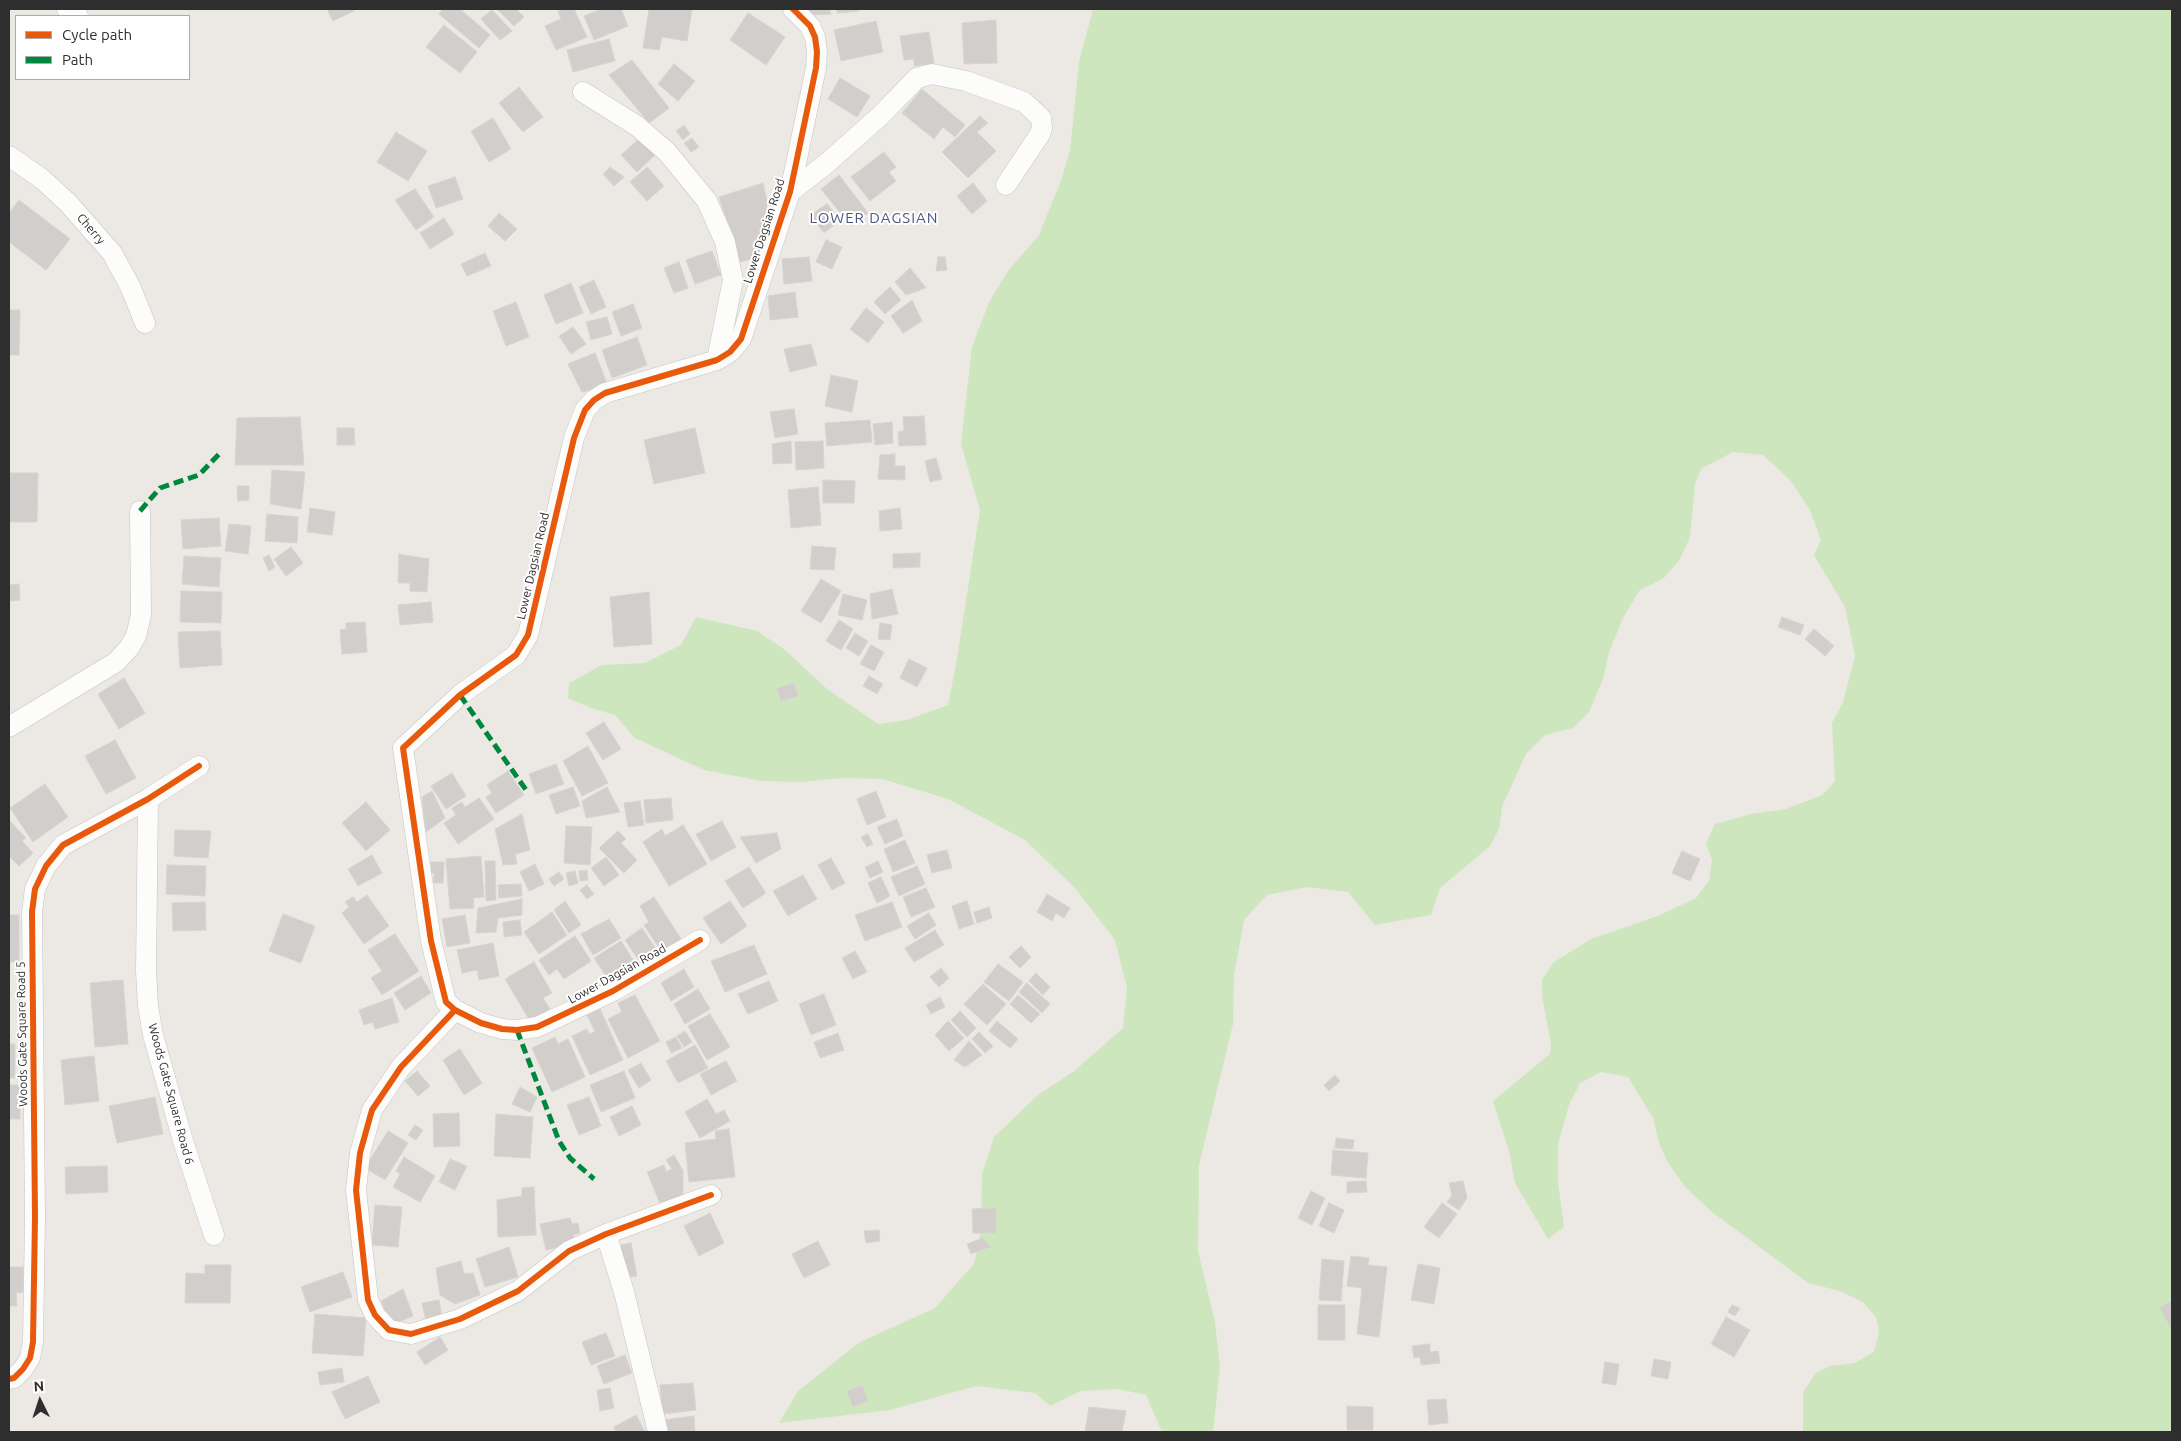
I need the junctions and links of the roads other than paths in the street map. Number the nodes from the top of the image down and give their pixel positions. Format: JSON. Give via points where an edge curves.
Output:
{"nodes":[{"id":1,"x":792,"y":9,"type":"edge"},
{"id":2,"x":583,"y":92,"type":"dead end"},
{"id":3,"x":9,"y":156,"type":"edge"},
{"id":4,"x":1006,"y":185,"type":"dead end"},
{"id":5,"x":790,"y":192,"type":"junction"},
{"id":6,"x":144,"y":324,"type":"dead end"},
{"id":7,"x":717,"y":360,"type":"junction"},
{"id":8,"x":140,"y":511,"type":"dead end"},
{"id":9,"x":9,"y":727,"type":"edge"},
{"id":10,"x":199,"y":766,"type":"dead end"},
{"id":11,"x":148,"y":799,"type":"junction"},
{"id":12,"x":700,"y":940,"type":"dead end"},
{"id":13,"x":455,"y":1010,"type":"junction"},
{"id":14,"x":711,"y":1195,"type":"dead end"},
{"id":15,"x":606,"y":1234,"type":"junction"},
{"id":16,"x":214,"y":1236,"type":"dead end"},
{"id":17,"x":9,"y":1379,"type":"edge"},
{"id":18,"x":658,"y":1432,"type":"edge"}],
"edges":[{"from":1,"to":5,"type":"street","name":"Lower Dagsian Road","via":[[810,26],[817,52]]},
{"from":2,"to":7,"type":"street","via":[[638,126],[660,146],[707,201],[725,242],[733,280]]},
{"from":3,"to":6,"type":"street","name":"Cherry","via":[[42,179],[68,203],[112,253],[130,286]]},
{"from":4,"to":5,"type":"street","via":[[1040,134],[1040,118],[1024,102],[966,81],[932,74],[917,78],[881,115]]},
{"from":5,"to":7,"type":"street","name":"Lower Dagsian Road","via":[[741,339],[730,352]]},
{"from":7,"to":13,"type":"street","name":"Lower Dagsian Road","via":[[605,393],[585,410],[574,438],[528,635],[516,655],[460,695],[403,748],[431,941],[446,1002]]},
{"from":8,"to":9,"type":"street","via":[[141,615],[129,648],[116,662]]},
{"from":10,"to":11,"type":"street","name":"Woods Gate Square Road 5"},
{"from":11,"to":16,"type":"street","name":"Woods Gate Square Road 6","via":[[148,1006],[183,1142]]},
{"from":11,"to":17,"type":"street","name":"Woods Gate Square Road 5","via":[[63,845],[46,866],[35,889],[32,912],[33,1342],[30,1358],[23,1369]]},
{"from":12,"to":13,"type":"street","name":"Lower Dagsian Road","via":[[613,991],[537,1027],[502,1030]]},
{"from":13,"to":15,"type":"street","via":[[401,1066],[372,1110],[360,1153],[356,1190],[367,1291],[375,1315],[389,1330],[411,1334],[460,1319],[518,1291],[569,1251]]},
{"from":14,"to":15,"type":"street"},
{"from":15,"to":18,"type":"street","via":[[624,1292]]}]}
